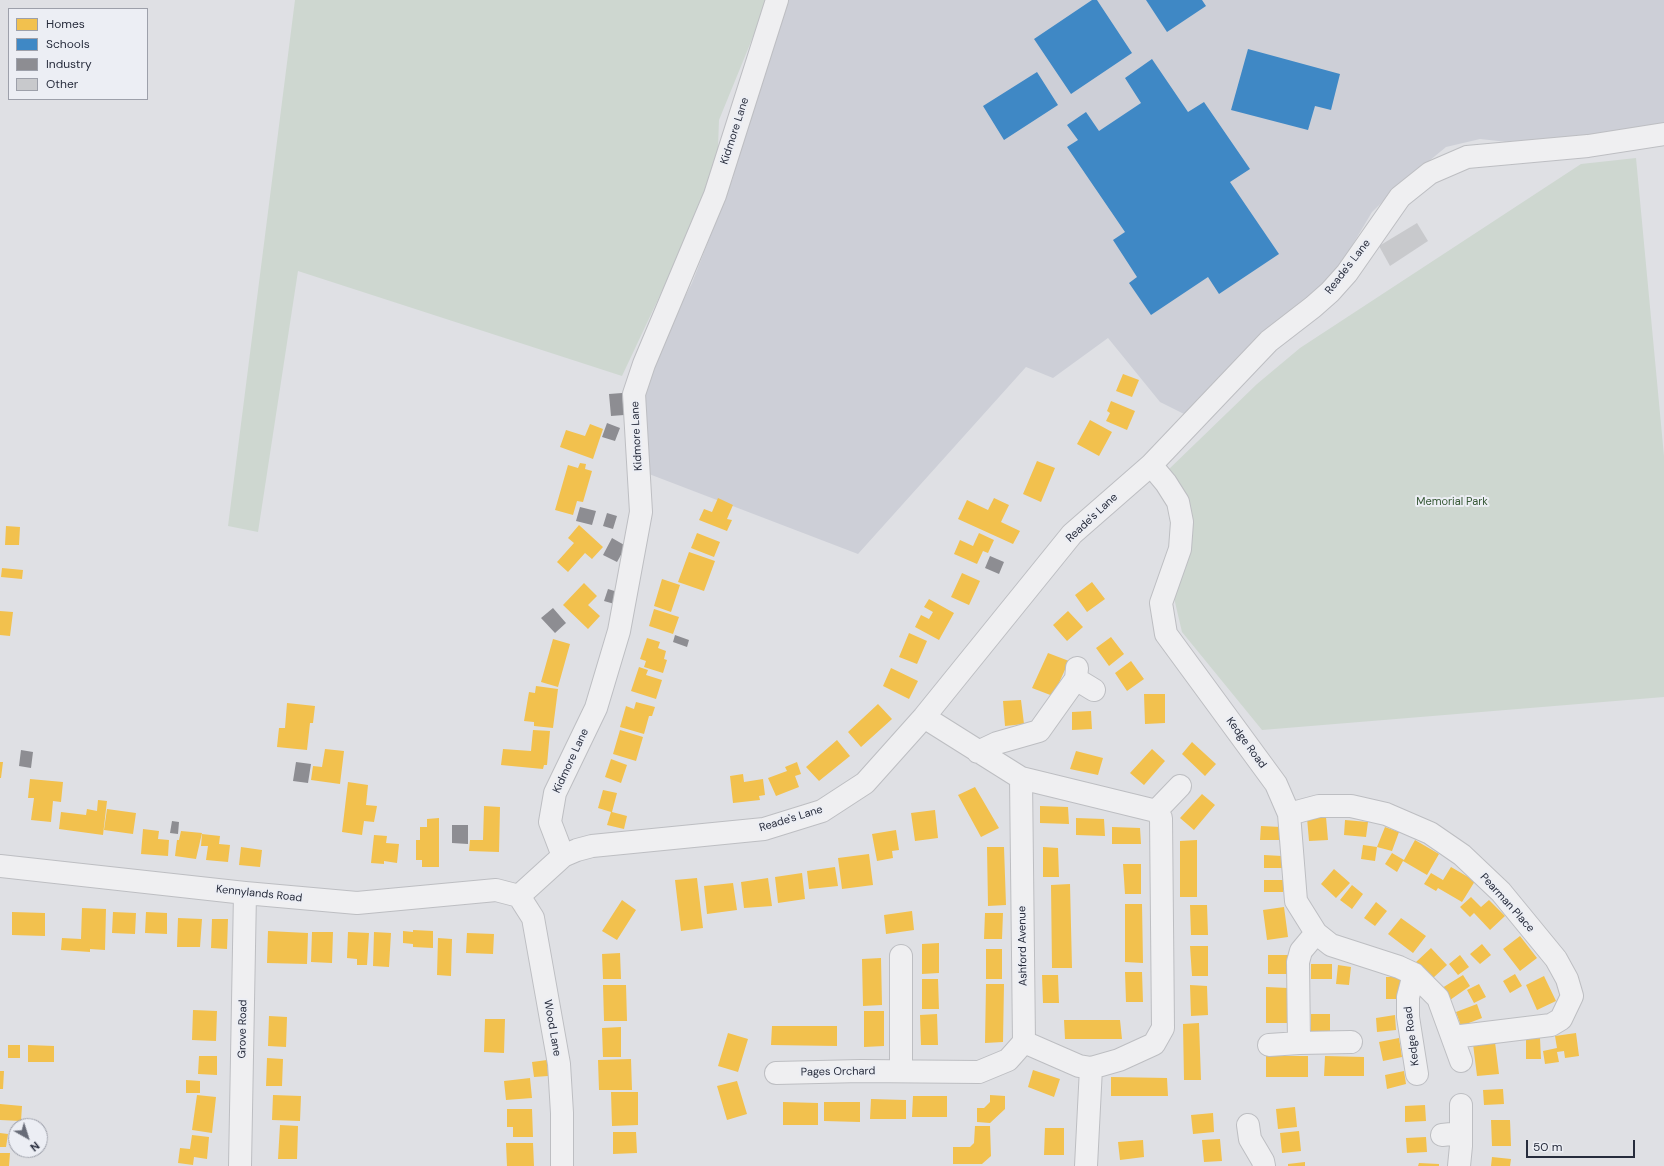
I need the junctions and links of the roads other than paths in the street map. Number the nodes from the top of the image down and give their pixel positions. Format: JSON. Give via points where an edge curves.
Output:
{"nodes":[{"id":1,"x":777,"y":0,"type":"edge"},
{"id":2,"x":1664,"y":134,"type":"edge"},
{"id":3,"x":1151,"y":465,"type":"junction"},
{"id":4,"x":1094,"y":690,"type":"dead end"},
{"id":5,"x":924,"y":717,"type":"junction"},
{"id":6,"x":978,"y":752,"type":"junction"},
{"id":7,"x":1021,"y":778,"type":"junction"},
{"id":8,"x":1182,"y":783,"type":"dead end"},
{"id":9,"x":1156,"y":811,"type":"junction"},
{"id":10,"x":1289,"y":814,"type":"junction"},
{"id":11,"x":563,"y":856,"type":"junction"},
{"id":12,"x":0,"y":866,"type":"edge"},
{"id":13,"x":245,"y":893,"type":"junction"},
{"id":14,"x":519,"y":896,"type":"junction"},
{"id":15,"x":1316,"y":933,"type":"junction"},
{"id":16,"x":901,"y":956,"type":"dead end"},
{"id":17,"x":1414,"y":974,"type":"junction"},
{"id":18,"x":1453,"y":1037,"type":"junction"},
{"id":19,"x":1024,"y":1042,"type":"junction"},
{"id":20,"x":1351,"y":1042,"type":"dead end"},
{"id":21,"x":1299,"y":1043,"type":"junction"},
{"id":22,"x":1269,"y":1045,"type":"dead end"},
{"id":23,"x":1461,"y":1061,"type":"dead end"},
{"id":24,"x":1091,"y":1068,"type":"junction"},
{"id":25,"x":901,"y":1071,"type":"junction"},
{"id":26,"x":776,"y":1073,"type":"dead end"},
{"id":27,"x":1417,"y":1074,"type":"dead end"},
{"id":28,"x":1461,"y":1105,"type":"dead end"},
{"id":29,"x":1245,"y":1134,"type":"dead end"},
{"id":30,"x":240,"y":1166,"type":"edge"},
{"id":31,"x":562,"y":1166,"type":"edge"},
{"id":32,"x":1086,"y":1166,"type":"edge"},
{"id":33,"x":1264,"y":1166,"type":"edge"},
{"id":34,"x":1459,"y":1166,"type":"edge"}],
"edges":[{"from":1,"to":11,"type":"street","name":"Kidmore Lane","via":[[715,195],[644,364],[634,394],[641,512],[620,631],[596,708],[556,793],[550,822]]},
{"from":2,"to":3,"type":"street","name":"Reade's Lane","via":[[1588,146],[1467,157],[1430,173],[1400,198],[1330,292],[1269,341]]},
{"from":3,"to":5,"type":"street","name":"Reade's Lane","via":[[1072,534]]},
{"from":3,"to":10,"type":"street","name":"Kedge Road","via":[[1178,502],[1182,522],[1180,549],[1161,603],[1166,634],[1276,784]]},
{"from":4,"to":6,"type":"street","via":[[1076,673],[1039,732],[997,743]]},
{"from":5,"to":6,"type":"street"},
{"from":5,"to":11,"type":"street","name":"Reade's Lane","via":[[865,783],[822,811],[764,829],[592,846]]},
{"from":6,"to":7,"type":"street"},
{"from":7,"to":9,"type":"street"},
{"from":7,"to":19,"type":"street","name":"Ashford Avenue"},
{"from":8,"to":9,"type":"street"},
{"from":9,"to":24,"type":"street","via":[[1161,818],[1163,1028],[1154,1044],[1119,1060]]},
{"from":10,"to":15,"type":"street","name":"Kedge Road","via":[[1296,900]]},
{"from":10,"to":18,"type":"street","name":"Pearman Place","via":[[1319,806],[1351,806],[1386,814],[1430,833],[1462,854],[1501,892],[1556,959],[1567,979],[1572,996],[1561,1019],[1551,1025]]},
{"from":11,"to":14,"type":"street","name":"Reade's Lane"},
{"from":12,"to":13,"type":"street","name":"Kennylands Road"},
{"from":13,"to":14,"type":"street","name":"Kennylands Road","via":[[357,903],[496,890]]},
{"from":13,"to":30,"type":"street","name":"Grove Road"},
{"from":14,"to":31,"type":"street","name":"Wood Lane","via":[[533,918],[559,1064]]},
{"from":15,"to":17,"type":"street","name":"Kedge Road","via":[[1331,945]]},
{"from":15,"to":21,"type":"street","via":[[1301,951],[1298,962]]},
{"from":16,"to":25,"type":"street"},
{"from":17,"to":18,"type":"street","name":"Kedge Road","via":[[1438,998]]},
{"from":17,"to":27,"type":"street","name":"Kedge Road","via":[[1408,997],[1408,1018]]},
{"from":18,"to":23,"type":"street","name":"Kedge Road"},
{"from":19,"to":24,"type":"street","via":[[1079,1066]]},
{"from":19,"to":25,"type":"street","name":"Pages Orchard","via":[[1008,1060],[979,1072]]},
{"from":20,"to":21,"type":"street"},
{"from":21,"to":22,"type":"street"},
{"from":24,"to":32,"type":"street"},
{"from":25,"to":26,"type":"street","name":"Pages Orchard"},
{"from":28,"to":34,"type":"street","via":[[1451,1134]]},
{"from":29,"to":33,"type":"street"}]}
